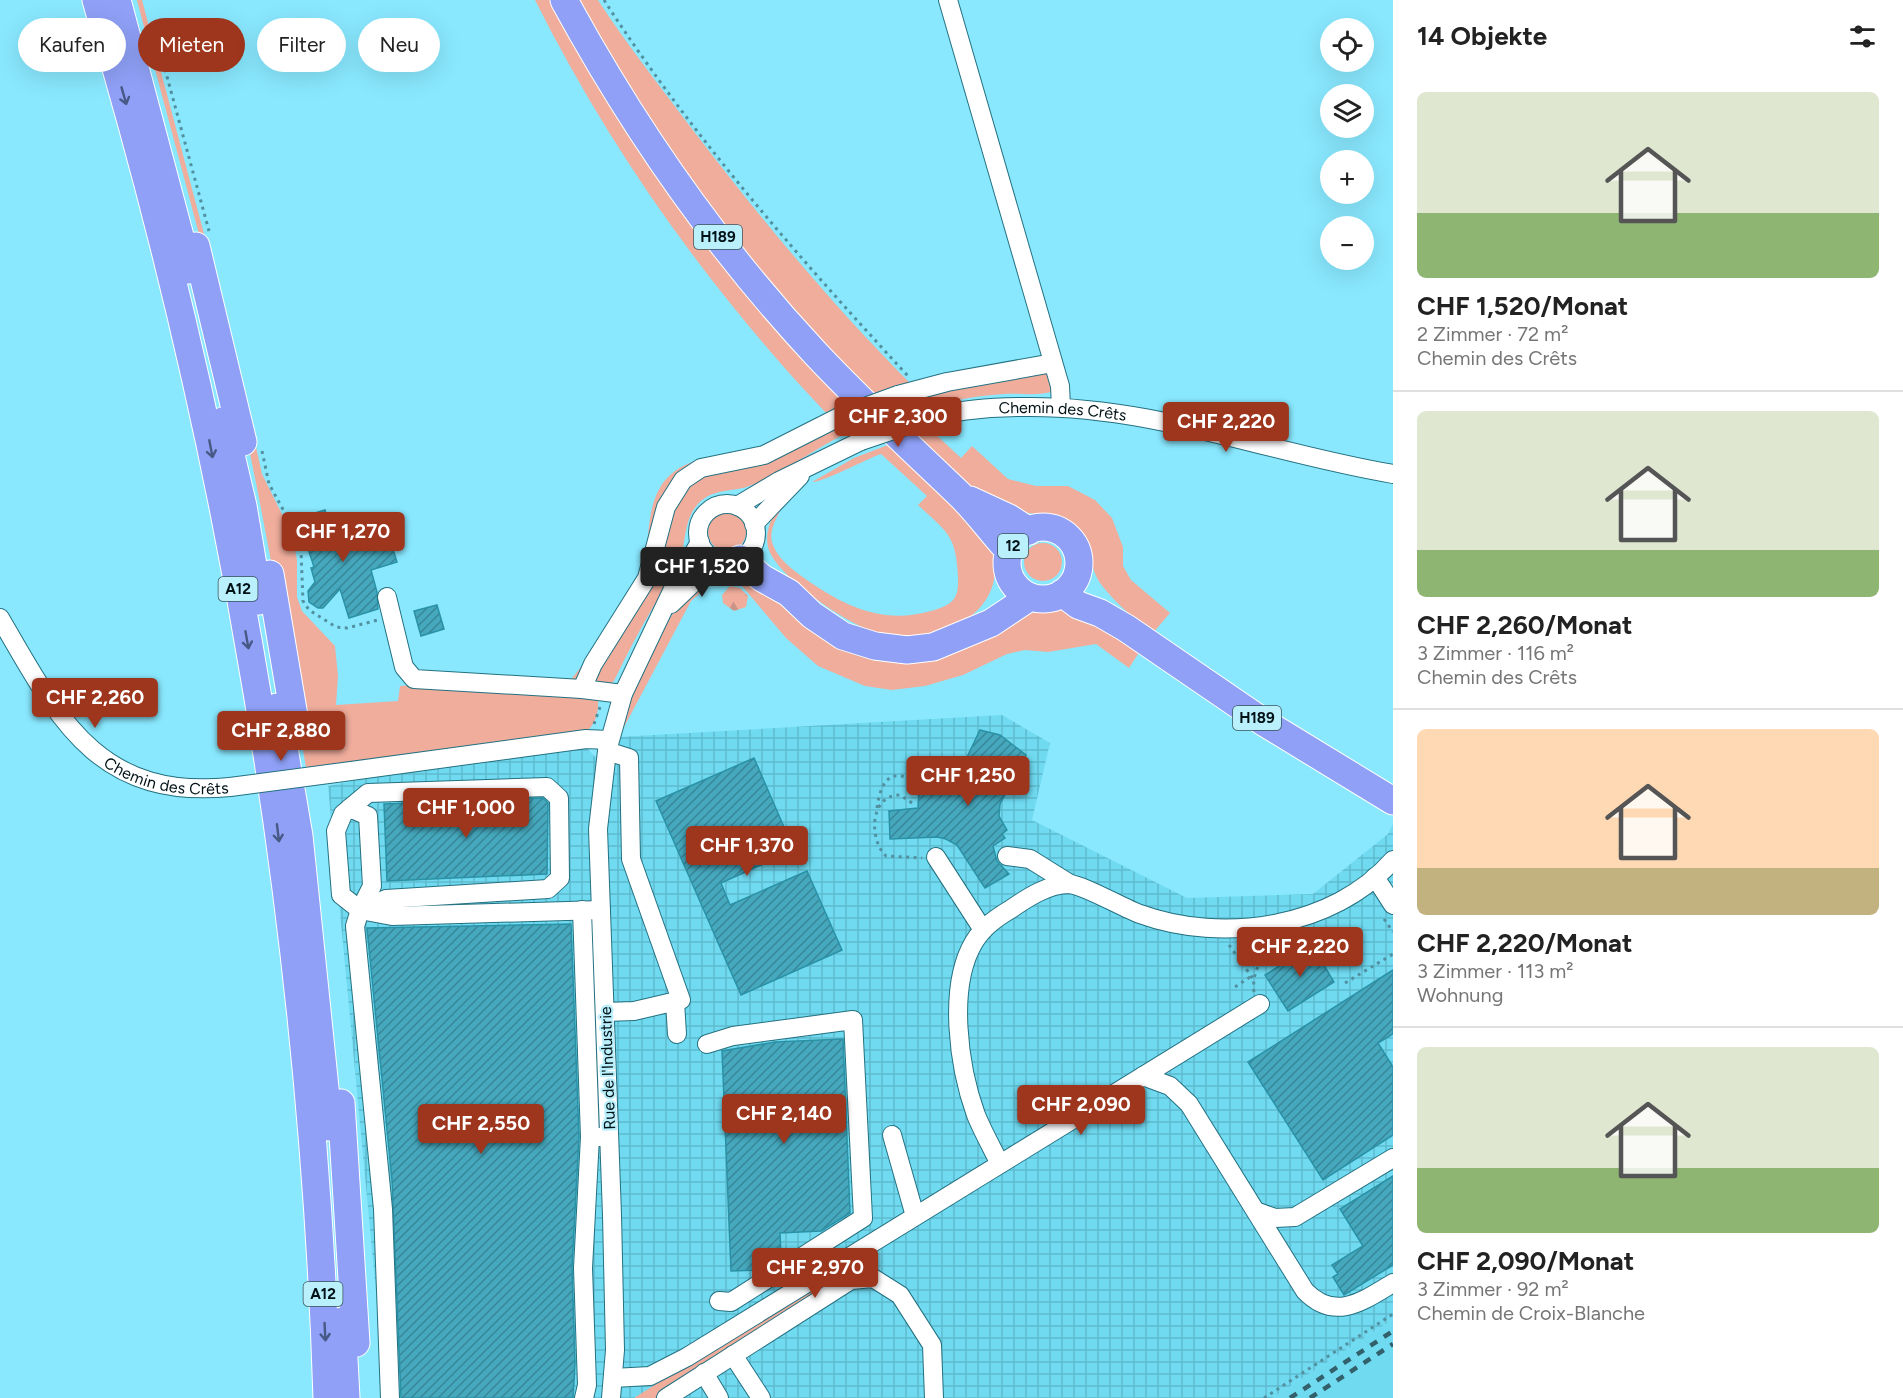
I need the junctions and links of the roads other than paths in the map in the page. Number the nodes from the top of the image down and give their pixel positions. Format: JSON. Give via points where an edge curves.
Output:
{"nodes":[{"id":1,"x":96,"y":0,"type":"edge"},
{"id":2,"x":117,"y":0,"type":"edge"},
{"id":3,"x":132,"y":0,"type":"edge"},
{"id":4,"x":564,"y":0,"type":"edge"},
{"id":5,"x":948,"y":0,"type":"edge"},
{"id":6,"x":1053,"y":363,"type":"junction"},
{"id":7,"x":1061,"y":407,"type":"junction"},
{"id":8,"x":808,"y":469,"type":"junction"},
{"id":9,"x":1393,"y":474,"type":"edge"},
{"id":10,"x":961,"y":495,"type":"junction"},
{"id":11,"x":738,"y":506,"type":"junction"},
{"id":12,"x":1029,"y":531,"type":"junction"},
{"id":13,"x":700,"y":542,"type":"junction"},
{"id":14,"x":741,"y":547,"type":"junction"},
{"id":15,"x":1010,"y":552,"type":"junction"},
{"id":16,"x":1070,"y":584,"type":"junction"},
{"id":17,"x":1020,"y":589,"type":"junction"},
{"id":18,"x":387,"y":597,"type":"dead end"},
{"id":19,"x":664,"y":611,"type":"junction"},
{"id":20,"x":0,"y":618,"type":"edge"},
{"id":21,"x":591,"y":690,"type":"junction"},
{"id":22,"x":623,"y":694,"type":"junction"},
{"id":23,"x":608,"y":745,"type":"junction"},
{"id":24,"x":1393,"y":801,"type":"edge"},
{"id":25,"x":350,"y":808,"type":"junction"},
{"id":26,"x":1007,"y":856,"type":"dead end"},
{"id":27,"x":936,"y":857,"type":"road end"},
{"id":28,"x":1393,"y":860,"type":"edge"},
{"id":29,"x":1375,"y":877,"type":"junction"},
{"id":30,"x":1070,"y":884,"type":"junction"},
{"id":31,"x":1393,"y":905,"type":"edge"},
{"id":32,"x":360,"y":910,"type":"junction"},
{"id":33,"x":582,"y":910,"type":"junction"},
{"id":34,"x":601,"y":910,"type":"junction"},
{"id":35,"x":983,"y":930,"type":"junction"},
{"id":36,"x":675,"y":1002,"type":"junction"},
{"id":37,"x":1260,"y":1004,"type":"road end"},
{"id":38,"x":605,"y":1012,"type":"junction"},
{"id":39,"x":677,"y":1034,"type":"dead end"},
{"id":40,"x":707,"y":1044,"type":"dead end"},
{"id":41,"x":1143,"y":1076,"type":"junction"},
{"id":42,"x":891,"y":1134,"type":"dead end"},
{"id":43,"x":590,"y":1137,"type":"junction"},
{"id":44,"x":609,"y":1137,"type":"junction"},
{"id":45,"x":1393,"y":1158,"type":"edge"},
{"id":46,"x":1000,"y":1164,"type":"junction"},
{"id":47,"x":1258,"y":1212,"type":"junction"},
{"id":48,"x":915,"y":1216,"type":"junction"},
{"id":49,"x":1393,"y":1283,"type":"edge"},
{"id":50,"x":719,"y":1301,"type":"dead end"},
{"id":51,"x":733,"y":1355,"type":"junction"},
{"id":52,"x":704,"y":1373,"type":"junction"},
{"id":53,"x":613,"y":1378,"type":"junction"},
{"id":54,"x":327,"y":1398,"type":"edge"},
{"id":55,"x":346,"y":1398,"type":"edge"},
{"id":56,"x":359,"y":1398,"type":"edge"},
{"id":57,"x":390,"y":1398,"type":"edge"},
{"id":58,"x":585,"y":1398,"type":"edge"},
{"id":59,"x":611,"y":1398,"type":"edge"},
{"id":60,"x":666,"y":1398,"type":"edge"},
{"id":61,"x":720,"y":1398,"type":"edge"},
{"id":62,"x":761,"y":1398,"type":"edge"},
{"id":63,"x":934,"y":1398,"type":"edge"}],
"edges":[{"from":1,"to":54,"type":"highway","number":"A12","one_way":true,"via":[[169,265],[204,418],[249,651],[274,805],[302,1036],[316,1189]]},
{"from":2,"to":55,"type":"highway","number":"A12","via":[[175,211],[243,506],[299,836],[325,1067]]},
{"from":3,"to":56,"type":"highway","via":[[186,202],[257,501],[309,804],[339,1069]]},
{"from":4,"to":10,"type":"highway","number":"H189","via":[[655,150],[704,219],[815,353]]},
{"from":5,"to":6,"type":"street"},
{"from":6,"to":7,"type":"street"},
{"from":6,"to":21,"type":"street","bridge":true,"via":[[898,395],[843,415],[771,453],[701,468],[683,480],[666,507],[647,578],[593,664]]},
{"from":7,"to":8,"type":"street","name":"Chemin des Crêts","bridge":true,"via":[[997,407],[923,420],[861,441]]},
{"from":7,"to":9,"type":"street","name":"Chemin des Crêts","via":[[1177,422],[1346,466]]},
{"from":8,"to":11,"type":"street","name":"Chemin des Crêts","via":[[771,485]]},
{"from":8,"to":14,"type":"street","name":"Chemin des Crêts"},
{"from":10,"to":12,"type":"highway","number":"12"},
{"from":10,"to":15,"type":"highway","number":"12"},
{"from":11,"to":13,"type":"street","name":"Chemin des Crêts","via":[[721,505],[707,512],[699,528]]},
{"from":11,"to":14,"type":"street","via":[[748,513]]},
{"from":12,"to":15,"type":"highway","number":"12"},
{"from":12,"to":16,"type":"highway","number":"12","via":[[1053,528],[1074,543],[1079,554]]},
{"from":13,"to":14,"type":"street","via":[[707,553]]},
{"from":13,"to":19,"type":"street","name":"Chemin des Crêts"},
{"from":14,"to":17,"type":"highway","via":[[767,560],[789,593],[812,615],[843,636],[875,646],[907,650],[958,639]]},
{"from":14,"to":19,"type":"street","name":"Chemin des Crêts"},
{"from":15,"to":17,"type":"highway","number":"12","via":[[1007,562]]},
{"from":16,"to":17,"type":"highway","via":[[1047,599]]},
{"from":16,"to":24,"type":"highway","number":"H189","via":[[1092,586],[1126,628],[1264,723]]},
{"from":18,"to":21,"type":"street","via":[[404,667],[414,679]]},
{"from":19,"to":22,"type":"street","name":"Chemin des Crêts"},
{"from":20,"to":23,"type":"street","name":"Chemin des Crêts","bridge":true,"via":[[55,711],[78,738],[103,759],[161,785],[194,789],[230,787],[586,740]]},
{"from":21,"to":22,"type":"street"},
{"from":22,"to":23,"type":"street","name":"Chemin des Crêts"},
{"from":23,"to":34,"type":"street","name":"Rue de l'Industrie","via":[[598,815]]},
{"from":23,"to":36,"type":"street","via":[[629,758],[631,859],[681,1000]]},
{"from":25,"to":32,"type":"street","via":[[336,831],[341,895]]},
{"from":25,"to":32,"type":"street","via":[[368,816],[372,886]]},
{"from":25,"to":32,"type":"street","via":[[368,793],[547,787],[559,798],[560,878],[548,890],[386,898]]},
{"from":26,"to":30,"type":"street","via":[[1030,859]]},
{"from":27,"to":35,"type":"street"},
{"from":28,"to":29,"type":"street"},
{"from":29,"to":30,"type":"street","via":[[1312,913],[1257,927],[1219,929],[1140,914]]},
{"from":29,"to":31,"type":"street"},
{"from":30,"to":35,"type":"street","via":[[1030,896]]},
{"from":32,"to":33,"type":"street","via":[[392,916]]},
{"from":32,"to":57,"type":"street","via":[[355,926],[383,1209]]},
{"from":33,"to":34,"type":"street"},
{"from":33,"to":43,"type":"street"},
{"from":34,"to":38,"type":"street","name":"Rue de l'Industrie"},
{"from":35,"to":46,"type":"street","via":[[967,956],[964,971],[960,1046],[976,1115]]},
{"from":36,"to":38,"type":"street","via":[[634,1011]]},
{"from":36,"to":39,"type":"street"},
{"from":37,"to":41,"type":"street"},
{"from":38,"to":44,"type":"street","name":"Rue de l'Industrie"},
{"from":40,"to":50,"type":"street","via":[[733,1036],[853,1020],[863,1218],[730,1302]]},
{"from":41,"to":46,"type":"street"},
{"from":41,"to":47,"type":"street","via":[[1181,1094]]},
{"from":42,"to":48,"type":"street"},
{"from":43,"to":44,"type":"street"},
{"from":43,"to":58,"type":"street","via":[[583,1268]]},
{"from":44,"to":53,"type":"street","name":"Rue de l'Industrie"},
{"from":45,"to":47,"type":"street","via":[[1295,1217],[1275,1218]]},
{"from":46,"to":48,"type":"street"},
{"from":47,"to":49,"type":"street","via":[[1305,1291],[1322,1304],[1346,1307]]},
{"from":48,"to":53,"type":"street","via":[[663,1371],[637,1378]]},
{"from":51,"to":52,"type":"street"},
{"from":51,"to":62,"type":"street"},
{"from":51,"to":63,"type":"street","via":[[851,1280],[873,1278],[900,1295],[932,1345]]},
{"from":52,"to":60,"type":"street"},
{"from":52,"to":61,"type":"street"},
{"from":53,"to":59,"type":"street","name":"Rue de l'Industrie"}]}
